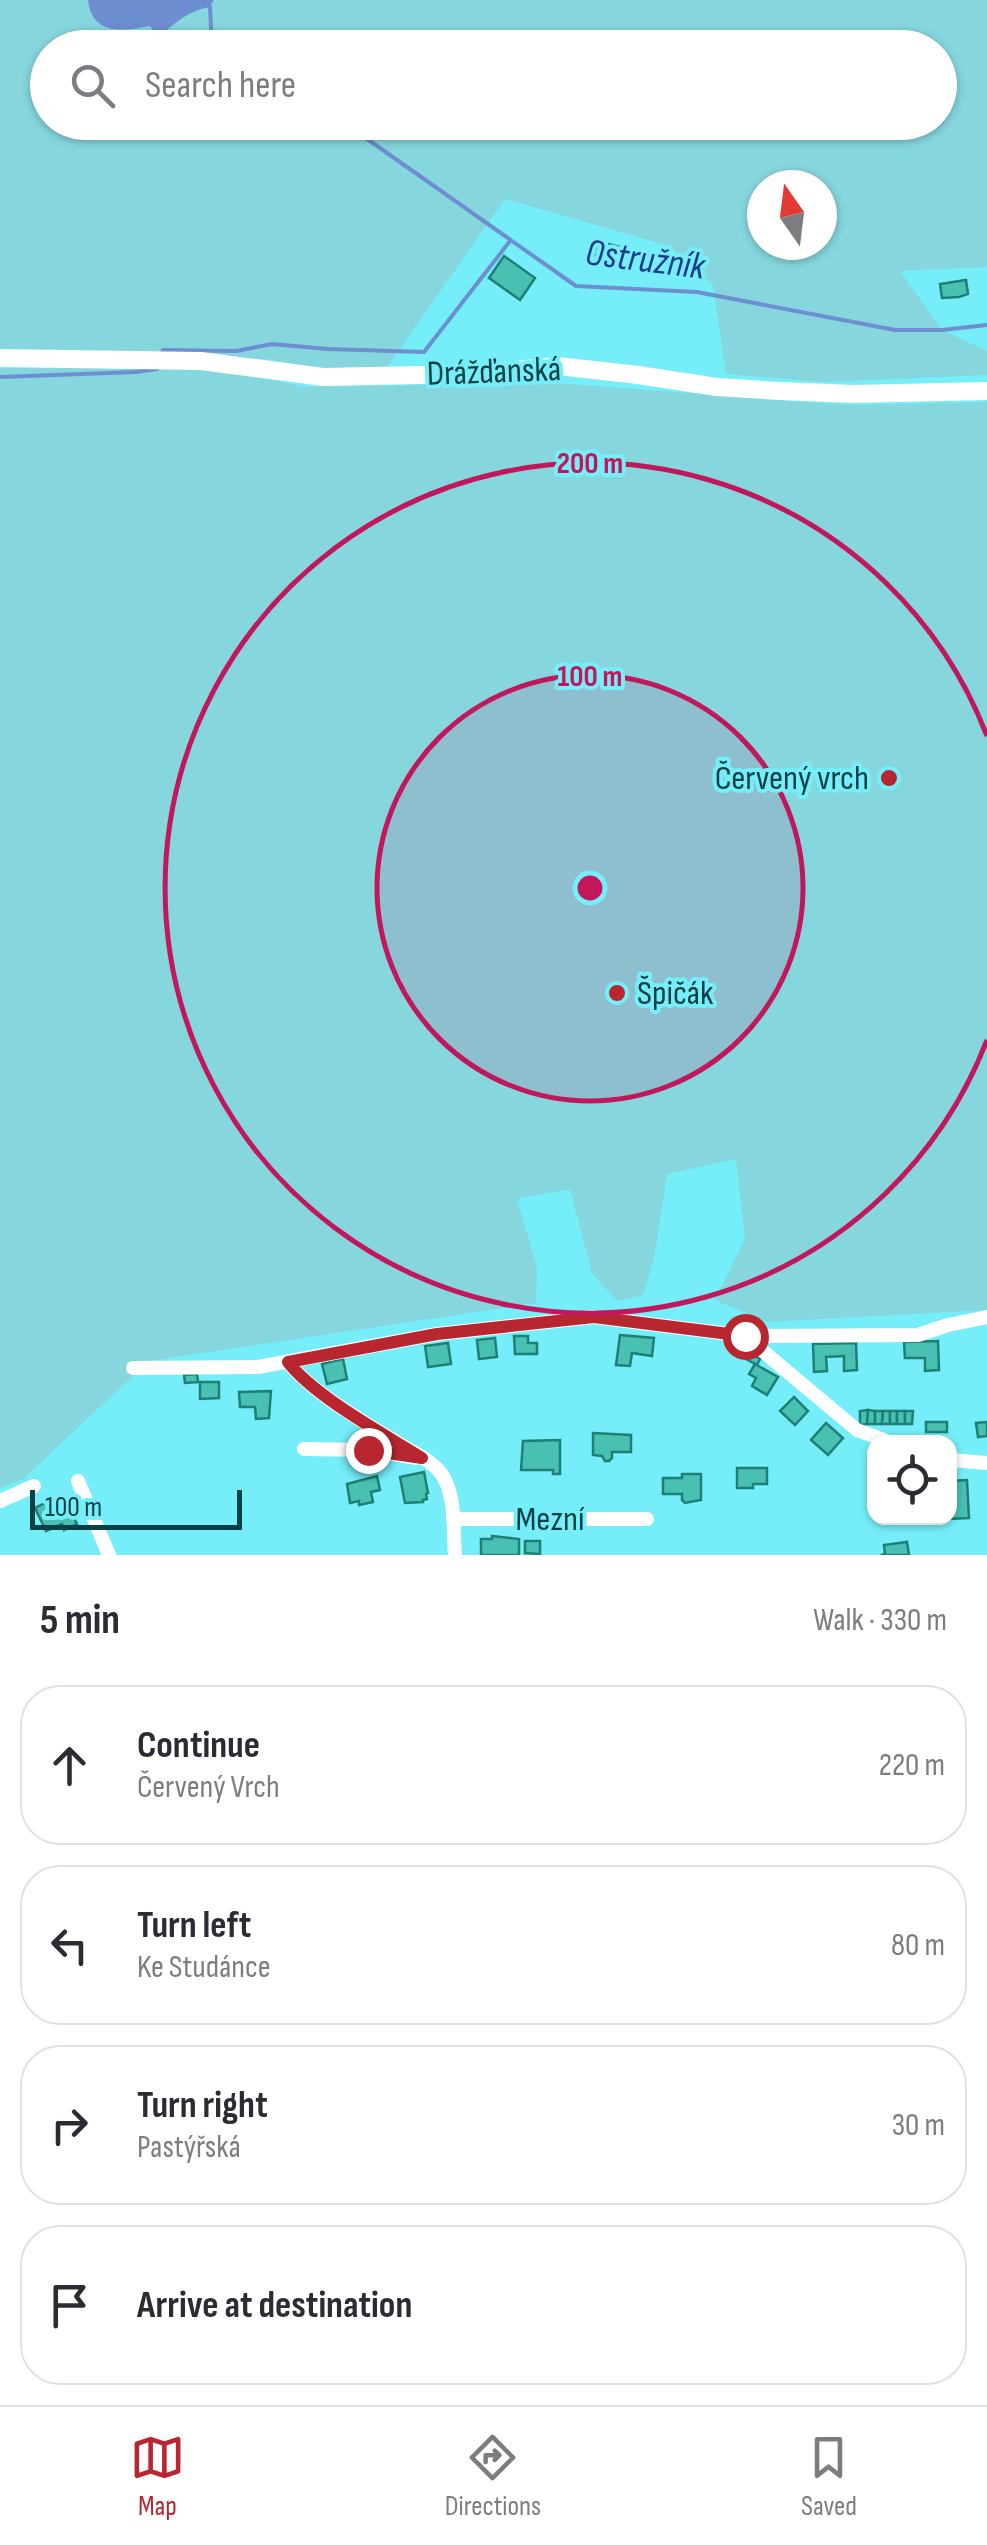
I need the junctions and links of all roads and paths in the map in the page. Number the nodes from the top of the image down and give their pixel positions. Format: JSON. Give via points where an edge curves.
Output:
{"nodes":[{"id":1,"x":0,"y":358,"type":"edge"},
{"id":2,"x":987,"y":391,"type":"edge"},
{"id":3,"x":987,"y":1317,"type":"edge"},
{"id":4,"x":745,"y":1336,"type":"junction"},
{"id":5,"x":288,"y":1362,"type":"junction"},
{"id":6,"x":133,"y":1368,"type":"dead end"},
{"id":7,"x":871,"y":1435,"type":"edge"},
{"id":8,"x":304,"y":1450,"type":"dead end"},
{"id":9,"x":422,"y":1458,"type":"junction"},
{"id":10,"x":957,"y":1461,"type":"edge"},
{"id":11,"x":987,"y":1463,"type":"edge"},
{"id":12,"x":78,"y":1481,"type":"dead end"},
{"id":13,"x":34,"y":1486,"type":"dead end"},
{"id":14,"x":0,"y":1501,"type":"edge"},
{"id":15,"x":452,"y":1518,"type":"junction"},
{"id":16,"x":647,"y":1520,"type":"dead end"},
{"id":17,"x":109,"y":1555,"type":"edge"},
{"id":18,"x":455,"y":1555,"type":"edge"}],
"edges":[{"from":1,"to":2,"type":"street","name":"Drážďanská","via":[[201,360],[323,377],[558,366],[748,389]]},
{"from":3,"to":4,"type":"street","via":[[918,1336]]},
{"from":4,"to":5,"type":"street","via":[[594,1317],[437,1334]]},
{"from":4,"to":7,"type":"street"},
{"from":5,"to":6,"type":"street"},
{"from":5,"to":9,"type":"street"},
{"from":8,"to":9,"type":"street"},
{"from":9,"to":15,"type":"street","via":[[444,1478]]},
{"from":10,"to":11,"type":"street"},
{"from":12,"to":17,"type":"street"},
{"from":13,"to":14,"type":"street"},
{"from":15,"to":16,"type":"street","name":"Mezní"},
{"from":15,"to":18,"type":"street"}]}
